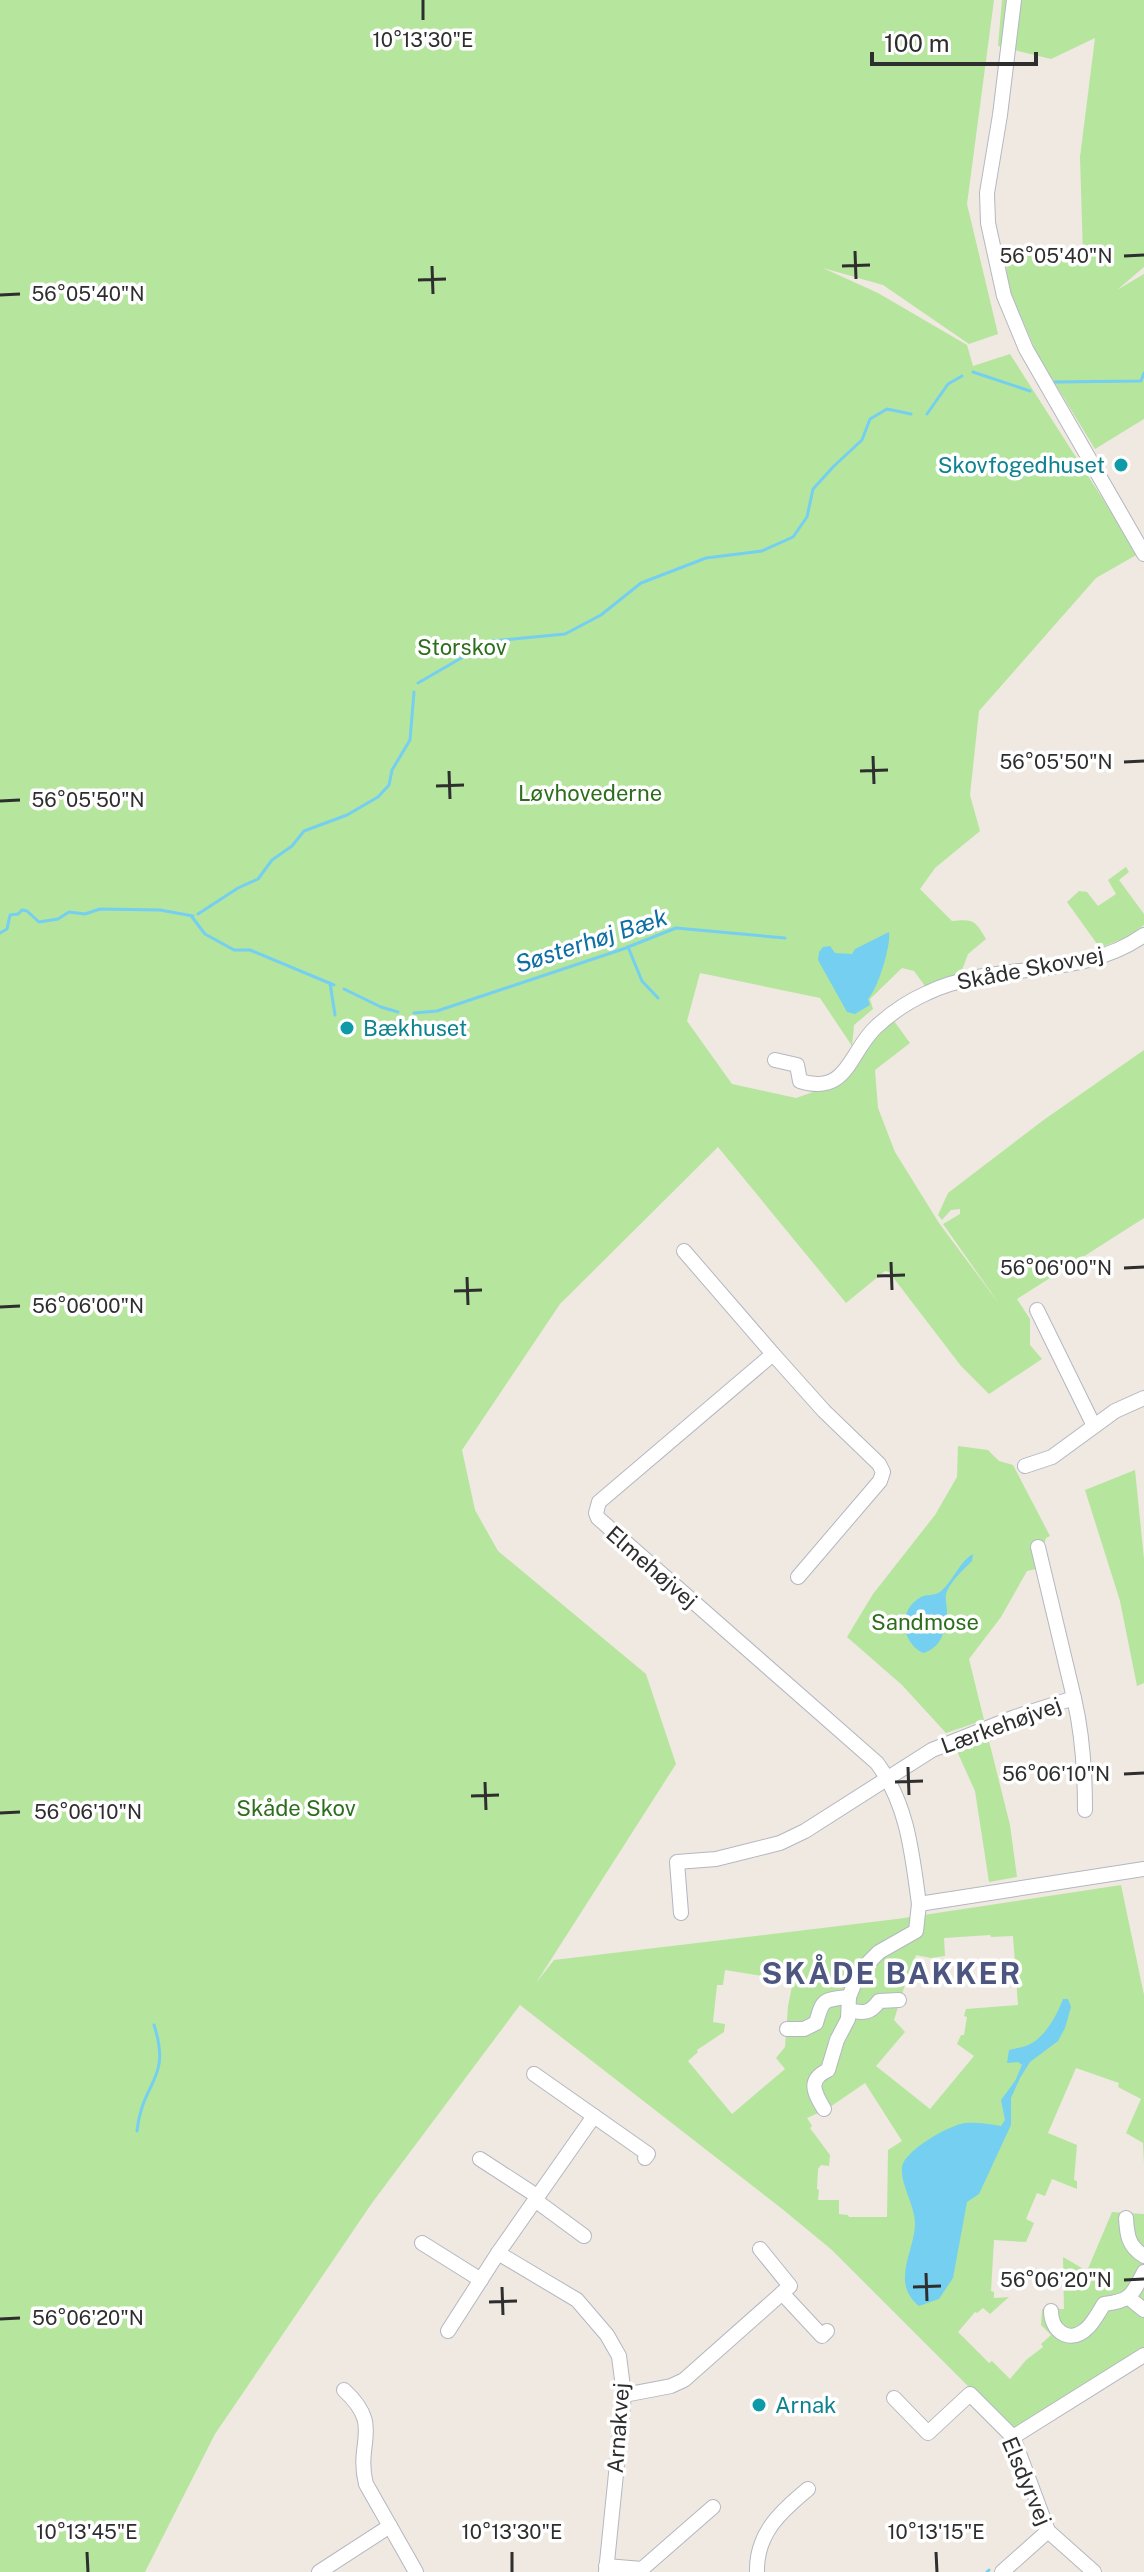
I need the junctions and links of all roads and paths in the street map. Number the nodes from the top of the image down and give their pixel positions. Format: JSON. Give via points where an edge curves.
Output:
{"nodes":[{"id":1,"x":1014,"y":0,"type":"edge"},
{"id":2,"x":1144,"y":554,"type":"edge"},
{"id":3,"x":1144,"y":935,"type":"edge"},
{"id":4,"x":775,"y":1060,"type":"dead end"},
{"id":5,"x":684,"y":1251,"type":"dead end"},
{"id":6,"x":1037,"y":1310,"type":"dead end"},
{"id":7,"x":773,"y":1354,"type":"junction"},
{"id":8,"x":1144,"y":1398,"type":"edge"},
{"id":9,"x":1094,"y":1426,"type":"junction"},
{"id":10,"x":1025,"y":1466,"type":"dead end"},
{"id":11,"x":1038,"y":1547,"type":"dead end"},
{"id":12,"x":798,"y":1577,"type":"dead end"},
{"id":13,"x":1074,"y":1698,"type":"junction"},
{"id":14,"x":889,"y":1779,"type":"junction"},
{"id":15,"x":1085,"y":1810,"type":"dead end"},
{"id":16,"x":1144,"y":1869,"type":"edge"},
{"id":17,"x":919,"y":1904,"type":"junction"},
{"id":18,"x":681,"y":1913,"type":"dead end"},
{"id":19,"x":899,"y":2000,"type":"dead end"},
{"id":20,"x":849,"y":2004,"type":"junction"},
{"id":21,"x":787,"y":2029,"type":"dead end"},
{"id":22,"x":534,"y":2074,"type":"dead end"},
{"id":23,"x":824,"y":2109,"type":"dead end"},
{"id":24,"x":594,"y":2116,"type":"junction"},
{"id":25,"x":645,"y":2158,"type":"dead end"},
{"id":26,"x":480,"y":2159,"type":"dead end"},
{"id":27,"x":536,"y":2198,"type":"junction"},
{"id":28,"x":1126,"y":2218,"type":"dead end"},
{"id":29,"x":584,"y":2236,"type":"dead end"},
{"id":30,"x":422,"y":2243,"type":"dead end"},
{"id":31,"x":760,"y":2249,"type":"dead end"},
{"id":32,"x":498,"y":2253,"type":"junction"},
{"id":33,"x":1144,"y":2256,"type":"edge"},
{"id":34,"x":1144,"y":2272,"type":"edge"},
{"id":35,"x":481,"y":2280,"type":"junction"},
{"id":36,"x":782,"y":2293,"type":"junction"},
{"id":37,"x":1129,"y":2298,"type":"junction"},
{"id":38,"x":1144,"y":2310,"type":"edge"},
{"id":39,"x":1051,"y":2311,"type":"dead end"},
{"id":40,"x":448,"y":2331,"type":"dead end"},
{"id":41,"x":827,"y":2331,"type":"dead end"},
{"id":42,"x":1144,"y":2355,"type":"edge"},
{"id":43,"x":344,"y":2390,"type":"dead end"},
{"id":44,"x":624,"y":2395,"type":"junction"},
{"id":45,"x":894,"y":2398,"type":"dead end"},
{"id":46,"x":1013,"y":2437,"type":"junction"},
{"id":47,"x":808,"y":2489,"type":"dead end"},
{"id":48,"x":713,"y":2507,"type":"dead end"},
{"id":49,"x":390,"y":2526,"type":"junction"},
{"id":50,"x":1048,"y":2531,"type":"junction"},
{"id":51,"x":606,"y":2569,"type":"edge"},
{"id":52,"x":319,"y":2572,"type":"edge"},
{"id":53,"x":416,"y":2572,"type":"edge"},
{"id":54,"x":757,"y":2572,"type":"edge"},
{"id":55,"x":1002,"y":2572,"type":"edge"},
{"id":56,"x":1094,"y":2572,"type":"edge"}],
"edges":[{"from":1,"to":2,"type":"street","via":[[987,193],[1004,296],[1026,349]]},
{"from":3,"to":4,"type":"street","name":"Skåde Skovvej","via":[[1090,960],[967,978],[924,994],[875,1028],[847,1070],[826,1084],[800,1081],[797,1065]]},
{"from":5,"to":7,"type":"street"},
{"from":6,"to":9,"type":"street"},
{"from":7,"to":12,"type":"street","via":[[883,1472]]},
{"from":7,"to":14,"type":"street","name":"Elmehøjvej","via":[[599,1502],[596,1513],[850,1738]]},
{"from":8,"to":9,"type":"street"},
{"from":9,"to":10,"type":"street","via":[[1052,1457]]},
{"from":11,"to":13,"type":"street","name":"Lærkehøjvej"},
{"from":13,"to":14,"type":"street","name":"Lærkehøjvej","via":[[954,1741],[910,1762]]},
{"from":13,"to":15,"type":"street","name":"Lærkehøjvej","via":[[1083,1744]]},
{"from":14,"to":17,"type":"street","name":"Elmehøjvej","via":[[907,1826]]},
{"from":14,"to":18,"type":"street","via":[[780,1843],[716,1859],[677,1862]]},
{"from":16,"to":17,"type":"street"},
{"from":17,"to":20,"type":"street","via":[[916,1931],[866,1962]]},
{"from":19,"to":20,"type":"street","via":[[879,2001],[861,2014]]},
{"from":20,"to":21,"type":"street","via":[[824,2001],[816,2023]]},
{"from":20,"to":23,"type":"street","via":[[828,2070],[813,2084]]},
{"from":22,"to":24,"type":"street"},
{"from":24,"to":25,"type":"street","via":[[648,2154]]},
{"from":24,"to":27,"type":"street"},
{"from":26,"to":27,"type":"street"},
{"from":27,"to":29,"type":"street"},
{"from":27,"to":32,"type":"street"},
{"from":28,"to":33,"type":"street","via":[[1129,2242]]},
{"from":30,"to":35,"type":"street"},
{"from":31,"to":36,"type":"street","via":[[790,2286]]},
{"from":32,"to":35,"type":"street"},
{"from":32,"to":44,"type":"street","name":"Arnakvej","via":[[558,2286],[593,2316],[619,2356]]},
{"from":34,"to":37,"type":"street"},
{"from":35,"to":40,"type":"street"},
{"from":36,"to":41,"type":"street","via":[[822,2336]]},
{"from":36,"to":44,"type":"street","via":[[684,2380]]},
{"from":37,"to":38,"type":"street"},
{"from":37,"to":39,"type":"street","via":[[1104,2304],[1090,2326],[1072,2336],[1059,2333]]},
{"from":42,"to":46,"type":"street"},
{"from":43,"to":49,"type":"street","via":[[365,2416],[363,2471]]},
{"from":44,"to":51,"type":"street","name":"Arnakvej"},
{"from":45,"to":46,"type":"street","name":"Elsdyrvej","via":[[928,2433],[970,2394]]},
{"from":46,"to":50,"type":"street","name":"Elsdyrvej"},
{"from":47,"to":54,"type":"street","via":[[765,2533],[757,2552]]},
{"from":48,"to":51,"type":"street","name":"Arnakvej","via":[[642,2569]]},
{"from":49,"to":52,"type":"street"},
{"from":49,"to":53,"type":"street"},
{"from":50,"to":55,"type":"street"},
{"from":50,"to":56,"type":"street","name":"Elsdyrvej"}]}
